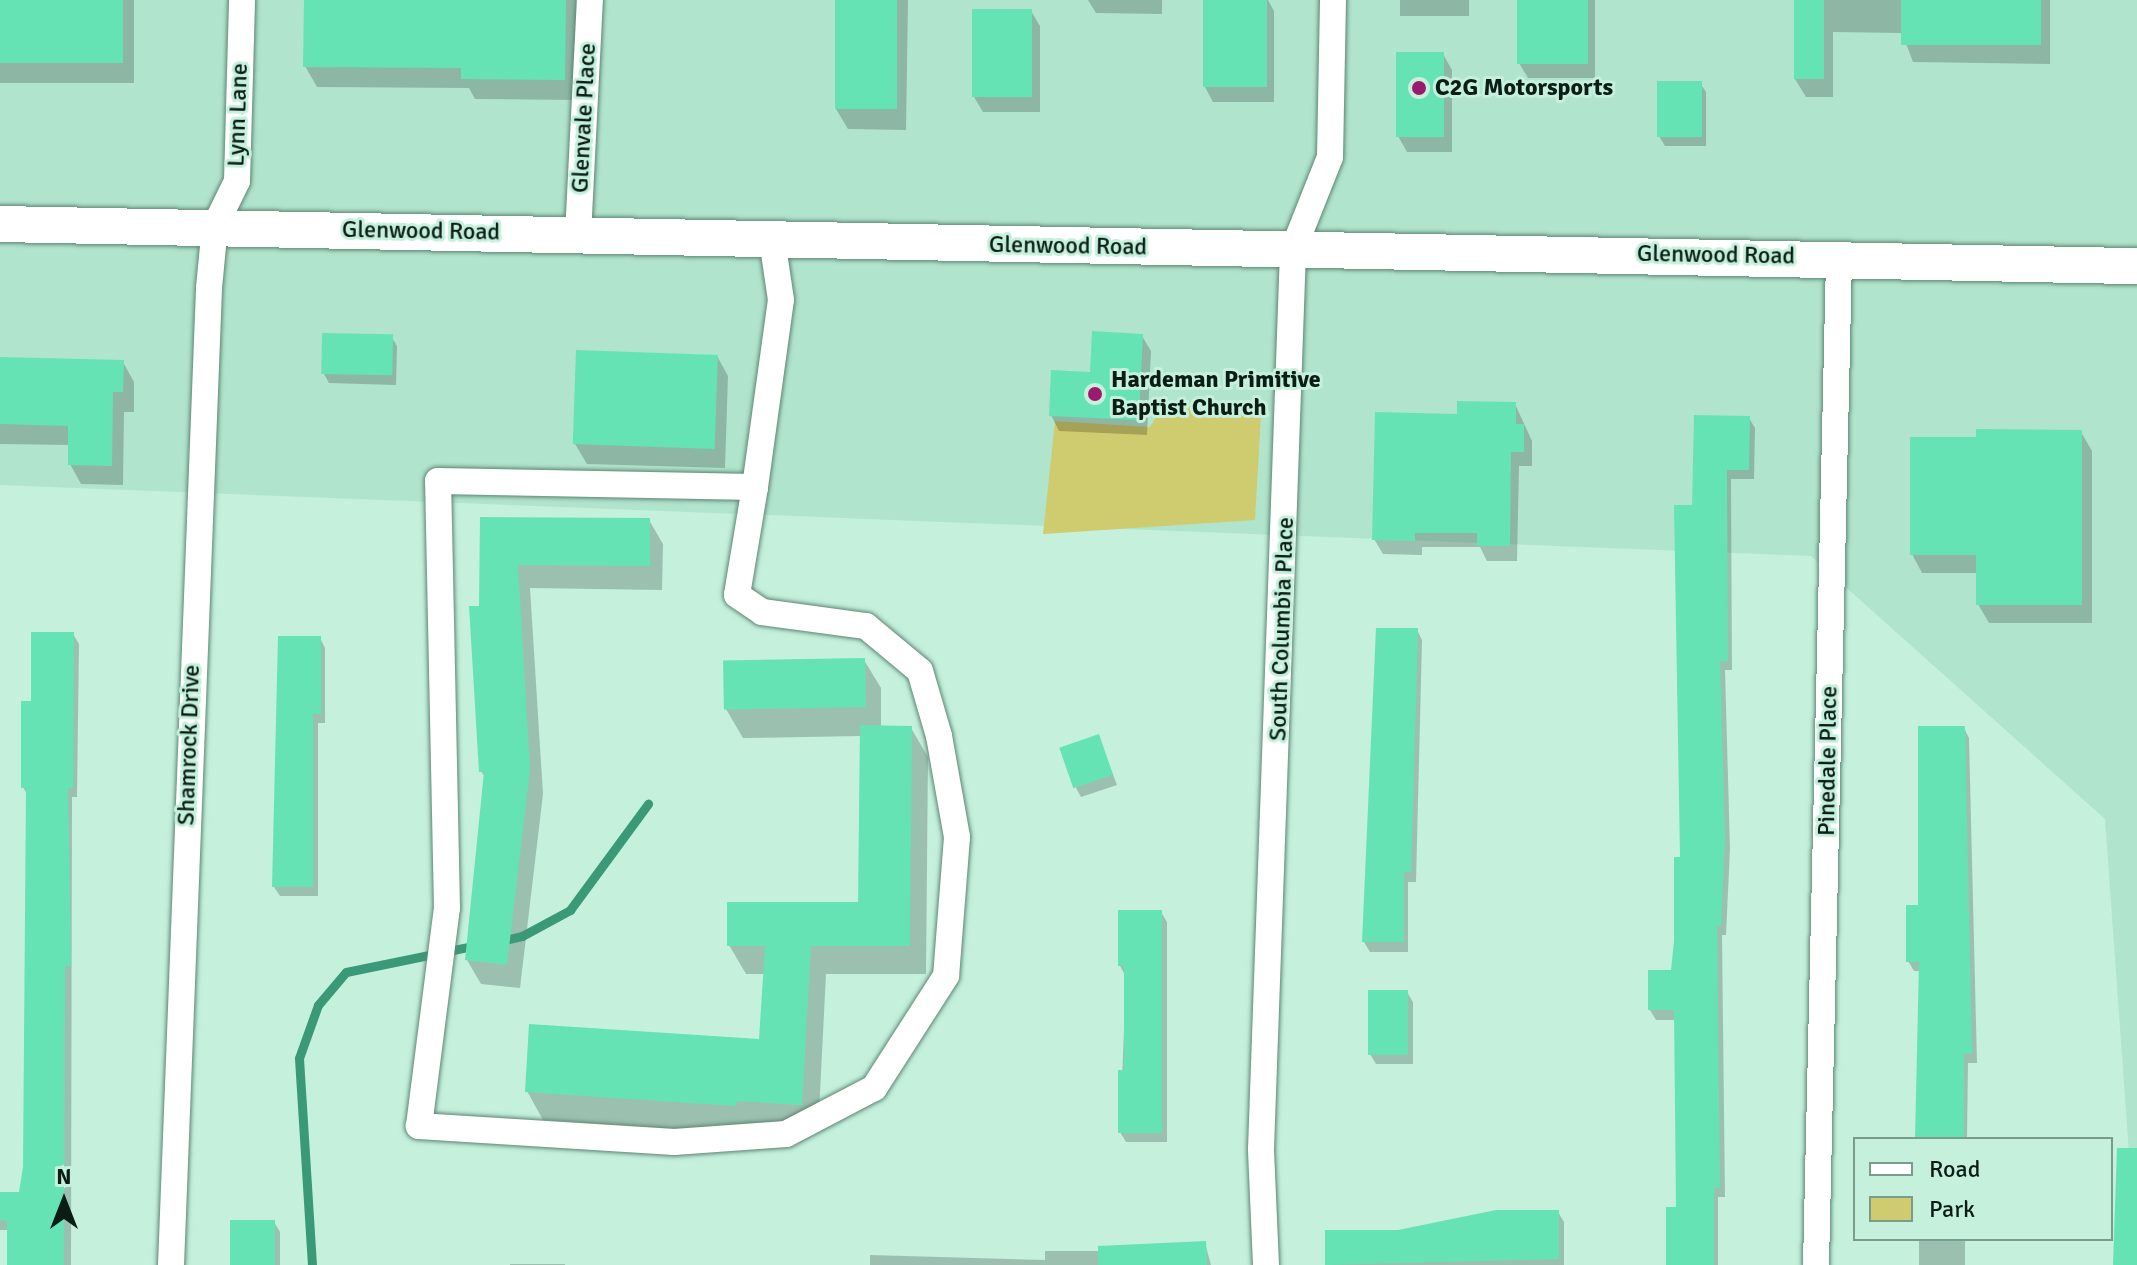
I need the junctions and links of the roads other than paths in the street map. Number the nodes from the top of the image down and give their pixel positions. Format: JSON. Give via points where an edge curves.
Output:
{"nodes":[{"id":1,"x":242,"y":0,"type":"edge"},
{"id":2,"x":590,"y":0,"type":"edge"},
{"id":3,"x":1333,"y":0,"type":"edge"},
{"id":4,"x":0,"y":224,"type":"edge"},
{"id":5,"x":215,"y":226,"type":"junction"},
{"id":6,"x":578,"y":235,"type":"junction"},
{"id":7,"x":772,"y":240,"type":"junction"},
{"id":8,"x":1293,"y":250,"type":"junction"},
{"id":9,"x":1839,"y":257,"type":"junction"},
{"id":10,"x":2137,"y":266,"type":"edge"},
{"id":11,"x":755,"y":487,"type":"junction"},
{"id":12,"x":171,"y":1265,"type":"edge"},
{"id":13,"x":1266,"y":1265,"type":"edge"},
{"id":14,"x":1816,"y":1265,"type":"edge"}],
"edges":[{"from":1,"to":5,"type":"street","name":"Lynn Lane","via":[[237,181]]},
{"from":2,"to":6,"type":"street","name":"Glenvale Place"},
{"from":3,"to":8,"type":"street","name":"South Columbia Place","via":[[1330,157]]},
{"from":4,"to":5,"type":"main road","name":"Glenwood Road"},
{"from":5,"to":6,"type":"main road","name":"Glenwood Road"},
{"from":5,"to":12,"type":"street","name":"Shamrock Drive","via":[[170,1180]]},
{"from":6,"to":7,"type":"main road","name":"Glenwood Road"},
{"from":7,"to":8,"type":"main road","name":"Glenwood Road"},
{"from":7,"to":11,"type":"street","via":[[781,300]]},
{"from":8,"to":9,"type":"main road","name":"Glenwood Road"},
{"from":8,"to":13,"type":"street","name":"South Columbia Place","via":[[1261,1149]]},
{"from":9,"to":10,"type":"main road","name":"Glenwood Road"},
{"from":9,"to":14,"type":"street","name":"Pinedale Place"},
{"from":11,"to":11,"type":"street","via":[[438,481],[447,908],[419,1126],[674,1142],[786,1134],[874,1088],[946,976],[957,837],[939,736],[920,671],[866,626],[762,612],[737,595]]}]}
